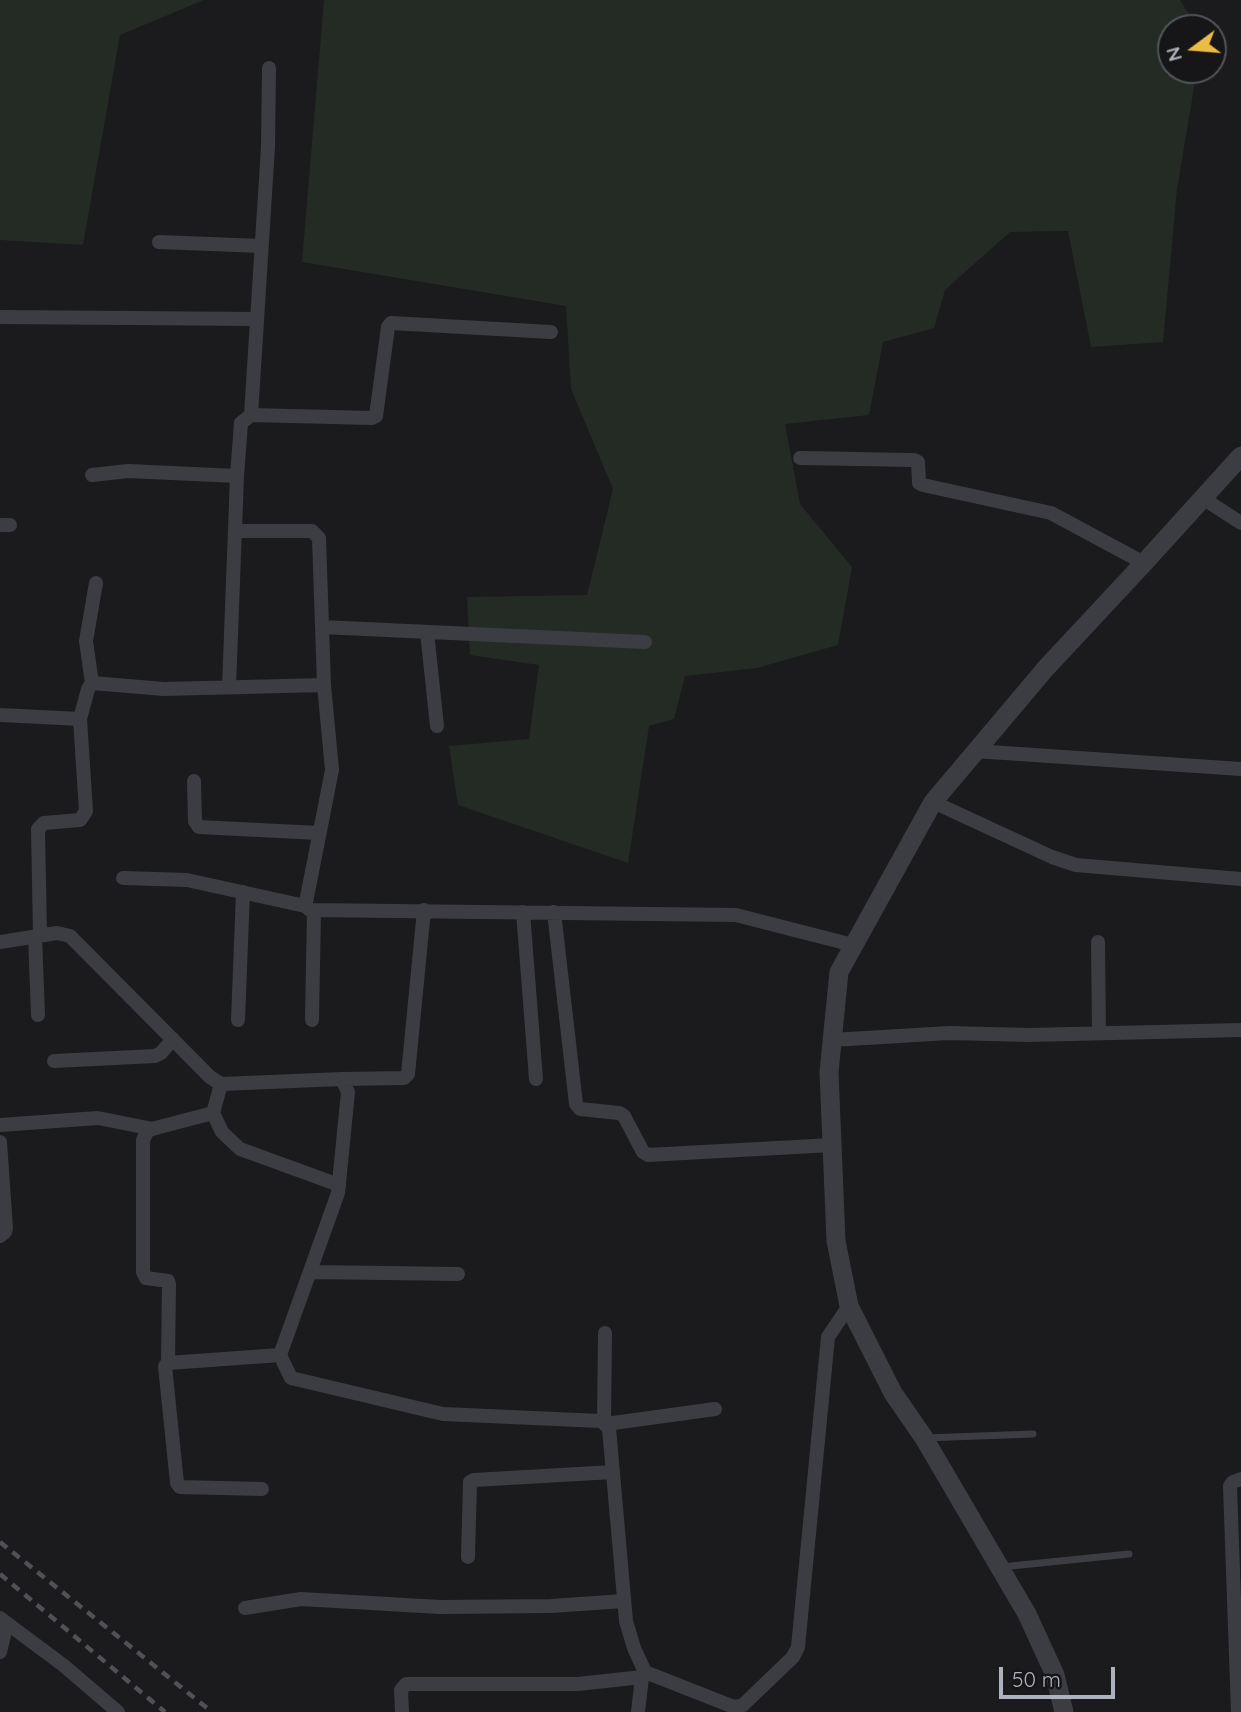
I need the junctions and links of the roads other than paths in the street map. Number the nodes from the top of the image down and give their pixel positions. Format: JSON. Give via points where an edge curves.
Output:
{"nodes":[{"id":1,"x":269,"y":68,"type":"dead end"},
{"id":2,"x":159,"y":242,"type":"dead end"},
{"id":3,"x":261,"y":246,"type":"junction"},
{"id":4,"x":0,"y":317,"type":"edge"},
{"id":5,"x":257,"y":319,"type":"junction"},
{"id":6,"x":551,"y":332,"type":"dead end"},
{"id":7,"x":251,"y":415,"type":"junction"},
{"id":8,"x":1241,"y":456,"type":"edge"},
{"id":9,"x":800,"y":458,"type":"dead end"},
{"id":10,"x":92,"y":475,"type":"dead end"},
{"id":11,"x":237,"y":476,"type":"junction"},
{"id":12,"x":1204,"y":499,"type":"junction"},
{"id":13,"x":1241,"y":523,"type":"edge"},
{"id":14,"x":235,"y":531,"type":"junction"},
{"id":15,"x":1144,"y":563,"type":"junction"},
{"id":16,"x":96,"y":583,"type":"dead end"},
{"id":17,"x":322,"y":627,"type":"junction"},
{"id":18,"x":427,"y":632,"type":"junction"},
{"id":19,"x":645,"y":642,"type":"dead end"},
{"id":20,"x":92,"y":683,"type":"junction"},
{"id":21,"x":324,"y":685,"type":"junction"},
{"id":22,"x":229,"y":687,"type":"junction"},
{"id":23,"x":0,"y":715,"type":"edge"},
{"id":24,"x":80,"y":719,"type":"junction"},
{"id":25,"x":437,"y":726,"type":"dead end"},
{"id":26,"x":975,"y":751,"type":"junction"},
{"id":27,"x":1241,"y":769,"type":"edge"},
{"id":28,"x":194,"y":781,"type":"dead end"},
{"id":29,"x":933,"y":802,"type":"junction"},
{"id":30,"x":319,"y":833,"type":"junction"},
{"id":31,"x":123,"y":878,"type":"dead end"},
{"id":32,"x":1241,"y":879,"type":"edge"},
{"id":33,"x":243,"y":892,"type":"junction"},
{"id":34,"x":309,"y":909,"type":"junction"},
{"id":35,"x":424,"y":910,"type":"junction"},
{"id":36,"x":523,"y":912,"type":"junction"},
{"id":37,"x":554,"y":912,"type":"junction"},
{"id":38,"x":37,"y":936,"type":"junction"},
{"id":39,"x":0,"y":942,"type":"edge"},
{"id":40,"x":1098,"y":942,"type":"dead end"},
{"id":41,"x":853,"y":945,"type":"junction"},
{"id":42,"x":38,"y":1016,"type":"dead end"},
{"id":43,"x":238,"y":1020,"type":"dead end"},
{"id":44,"x":312,"y":1020,"type":"dead end"},
{"id":45,"x":1241,"y":1030,"type":"edge"},
{"id":46,"x":1099,"y":1033,"type":"junction"},
{"id":47,"x":173,"y":1039,"type":"junction"},
{"id":48,"x":832,"y":1040,"type":"junction"},
{"id":49,"x":54,"y":1062,"type":"dead end"},
{"id":50,"x":342,"y":1079,"type":"junction"},
{"id":51,"x":536,"y":1079,"type":"dead end"},
{"id":52,"x":221,"y":1084,"type":"junction"},
{"id":53,"x":213,"y":1113,"type":"junction"},
{"id":54,"x":0,"y":1125,"type":"edge"},
{"id":55,"x":153,"y":1129,"type":"junction"},
{"id":56,"x":0,"y":1142,"type":"edge"},
{"id":57,"x":832,"y":1145,"type":"junction"},
{"id":58,"x":339,"y":1185,"type":"junction"},
{"id":59,"x":0,"y":1236,"type":"edge"},
{"id":60,"x":311,"y":1272,"type":"junction"},
{"id":61,"x":458,"y":1274,"type":"dead end"},
{"id":62,"x":849,"y":1306,"type":"junction"},
{"id":63,"x":605,"y":1333,"type":"dead end"},
{"id":64,"x":280,"y":1355,"type":"junction"},
{"id":65,"x":168,"y":1363,"type":"junction"},
{"id":66,"x":715,"y":1409,"type":"dead end"},
{"id":67,"x":605,"y":1423,"type":"junction"},
{"id":68,"x":1033,"y":1434,"type":"dead end"},
{"id":69,"x":923,"y":1438,"type":"junction"},
{"id":70,"x":613,"y":1472,"type":"junction"},
{"id":71,"x":1241,"y":1479,"type":"edge"},
{"id":72,"x":262,"y":1489,"type":"dead end"},
{"id":73,"x":1129,"y":1554,"type":"dead end"},
{"id":74,"x":468,"y":1557,"type":"dead end"},
{"id":75,"x":1000,"y":1567,"type":"junction"},
{"id":76,"x":624,"y":1601,"type":"junction"},
{"id":77,"x":245,"y":1608,"type":"dead end"},
{"id":78,"x":4,"y":1620,"type":"edge"},
{"id":79,"x":0,"y":1652,"type":"edge"},
{"id":80,"x":643,"y":1675,"type":"junction"},
{"id":81,"x":758,"y":1689,"type":"junction"},
{"id":82,"x":118,"y":1712,"type":"edge"},
{"id":83,"x":402,"y":1712,"type":"edge"},
{"id":84,"x":638,"y":1712,"type":"edge"},
{"id":85,"x":755,"y":1712,"type":"edge"},
{"id":86,"x":1064,"y":1712,"type":"edge"},
{"id":87,"x":1238,"y":1712,"type":"edge"}],
"edges":[{"from":1,"to":3,"type":"street"},
{"from":2,"to":3,"type":"street"},
{"from":3,"to":5,"type":"street"},
{"from":4,"to":5,"type":"street"},
{"from":5,"to":7,"type":"street"},
{"from":6,"to":7,"type":"street","via":[[391,323],[376,416]]},
{"from":7,"to":11,"type":"street","via":[[241,423]]},
{"from":8,"to":12,"type":"street"},
{"from":9,"to":15,"type":"street","via":[[914,460],[923,485],[1051,513]]},
{"from":10,"to":11,"type":"street","via":[[128,471]]},
{"from":11,"to":14,"type":"street"},
{"from":12,"to":13,"type":"street"},
{"from":12,"to":15,"type":"street"},
{"from":14,"to":17,"type":"street","via":[[317,533]]},
{"from":14,"to":22,"type":"street"},
{"from":15,"to":26,"type":"street"},
{"from":16,"to":20,"type":"street","via":[[86,641]]},
{"from":17,"to":18,"type":"street"},
{"from":17,"to":21,"type":"street"},
{"from":18,"to":19,"type":"street"},
{"from":18,"to":25,"type":"street"},
{"from":20,"to":22,"type":"street","via":[[164,689]]},
{"from":20,"to":24,"type":"street"},
{"from":21,"to":22,"type":"street"},
{"from":21,"to":30,"type":"street","via":[[332,770]]},
{"from":23,"to":24,"type":"street"},
{"from":24,"to":38,"type":"street","via":[[86,811],[80,820],[44,823],[38,829]]},
{"from":26,"to":27,"type":"street"},
{"from":26,"to":29,"type":"street"},
{"from":28,"to":30,"type":"street","via":[[199,827]]},
{"from":29,"to":32,"type":"street","via":[[1076,864]]},
{"from":29,"to":41,"type":"street"},
{"from":30,"to":34,"type":"street"},
{"from":31,"to":33,"type":"street","via":[[187,880]]},
{"from":33,"to":34,"type":"street"},
{"from":33,"to":43,"type":"street"},
{"from":34,"to":35,"type":"street"},
{"from":34,"to":44,"type":"street"},
{"from":35,"to":36,"type":"street"},
{"from":35,"to":50,"type":"street","via":[[408,1074],[404,1078]]},
{"from":36,"to":37,"type":"street"},
{"from":36,"to":51,"type":"street"},
{"from":37,"to":41,"type":"street","via":[[736,915]]},
{"from":37,"to":57,"type":"street","via":[[580,1109],[619,1112],[648,1155]]},
{"from":38,"to":39,"type":"street"},
{"from":38,"to":42,"type":"street"},
{"from":38,"to":47,"type":"street","via":[[70,936]]},
{"from":40,"to":46,"type":"street"},
{"from":41,"to":48,"type":"street","via":[[839,972]]},
{"from":45,"to":46,"type":"street"},
{"from":46,"to":48,"type":"street","via":[[949,1033]]},
{"from":47,"to":49,"type":"street","via":[[155,1056]]},
{"from":47,"to":52,"type":"street"},
{"from":48,"to":57,"type":"street"},
{"from":50,"to":52,"type":"street"},
{"from":50,"to":58,"type":"street","via":[[348,1092]]},
{"from":52,"to":53,"type":"street"},
{"from":53,"to":55,"type":"street"},
{"from":53,"to":58,"type":"street","via":[[222,1132],[240,1149]]},
{"from":54,"to":55,"type":"street","via":[[93,1118]]},
{"from":55,"to":65,"type":"street","via":[[143,1140],[143,1272],[146,1278],[169,1284]]},
{"from":56,"to":59,"type":"street","via":[[6,1228]]},
{"from":57,"to":62,"type":"street","via":[[836,1241]]},
{"from":58,"to":60,"type":"street"},
{"from":60,"to":61,"type":"street"},
{"from":60,"to":64,"type":"street"},
{"from":62,"to":69,"type":"street","via":[[893,1393]]},
{"from":62,"to":81,"type":"street","via":[[828,1337],[798,1647]]},
{"from":63,"to":67,"type":"street"},
{"from":64,"to":65,"type":"street"},
{"from":64,"to":67,"type":"street","via":[[291,1378],[415,1409]]},
{"from":65,"to":72,"type":"street","via":[[165,1370],[177,1483],[180,1487]]},
{"from":66,"to":67,"type":"street"},
{"from":67,"to":70,"type":"street"},
{"from":68,"to":69,"type":"lane"},
{"from":69,"to":75,"type":"street"},
{"from":70,"to":74,"type":"street","via":[[470,1482]]},
{"from":70,"to":76,"type":"street"},
{"from":71,"to":87,"type":"street","via":[[1230,1486]]},
{"from":73,"to":75,"type":"lane"},
{"from":75,"to":86,"type":"street","via":[[1055,1675]]},
{"from":76,"to":77,"type":"street","via":[[440,1607],[301,1599]]},
{"from":76,"to":80,"type":"street","via":[[629,1636]]},
{"from":78,"to":79,"type":"street"},
{"from":78,"to":82,"type":"street"},
{"from":80,"to":81,"type":"street","via":[[734,1707],[743,1705]]},
{"from":80,"to":83,"type":"street","via":[[578,1684],[406,1684],[401,1690]]},
{"from":80,"to":84,"type":"street"},
{"from":81,"to":85,"type":"street"}]}
